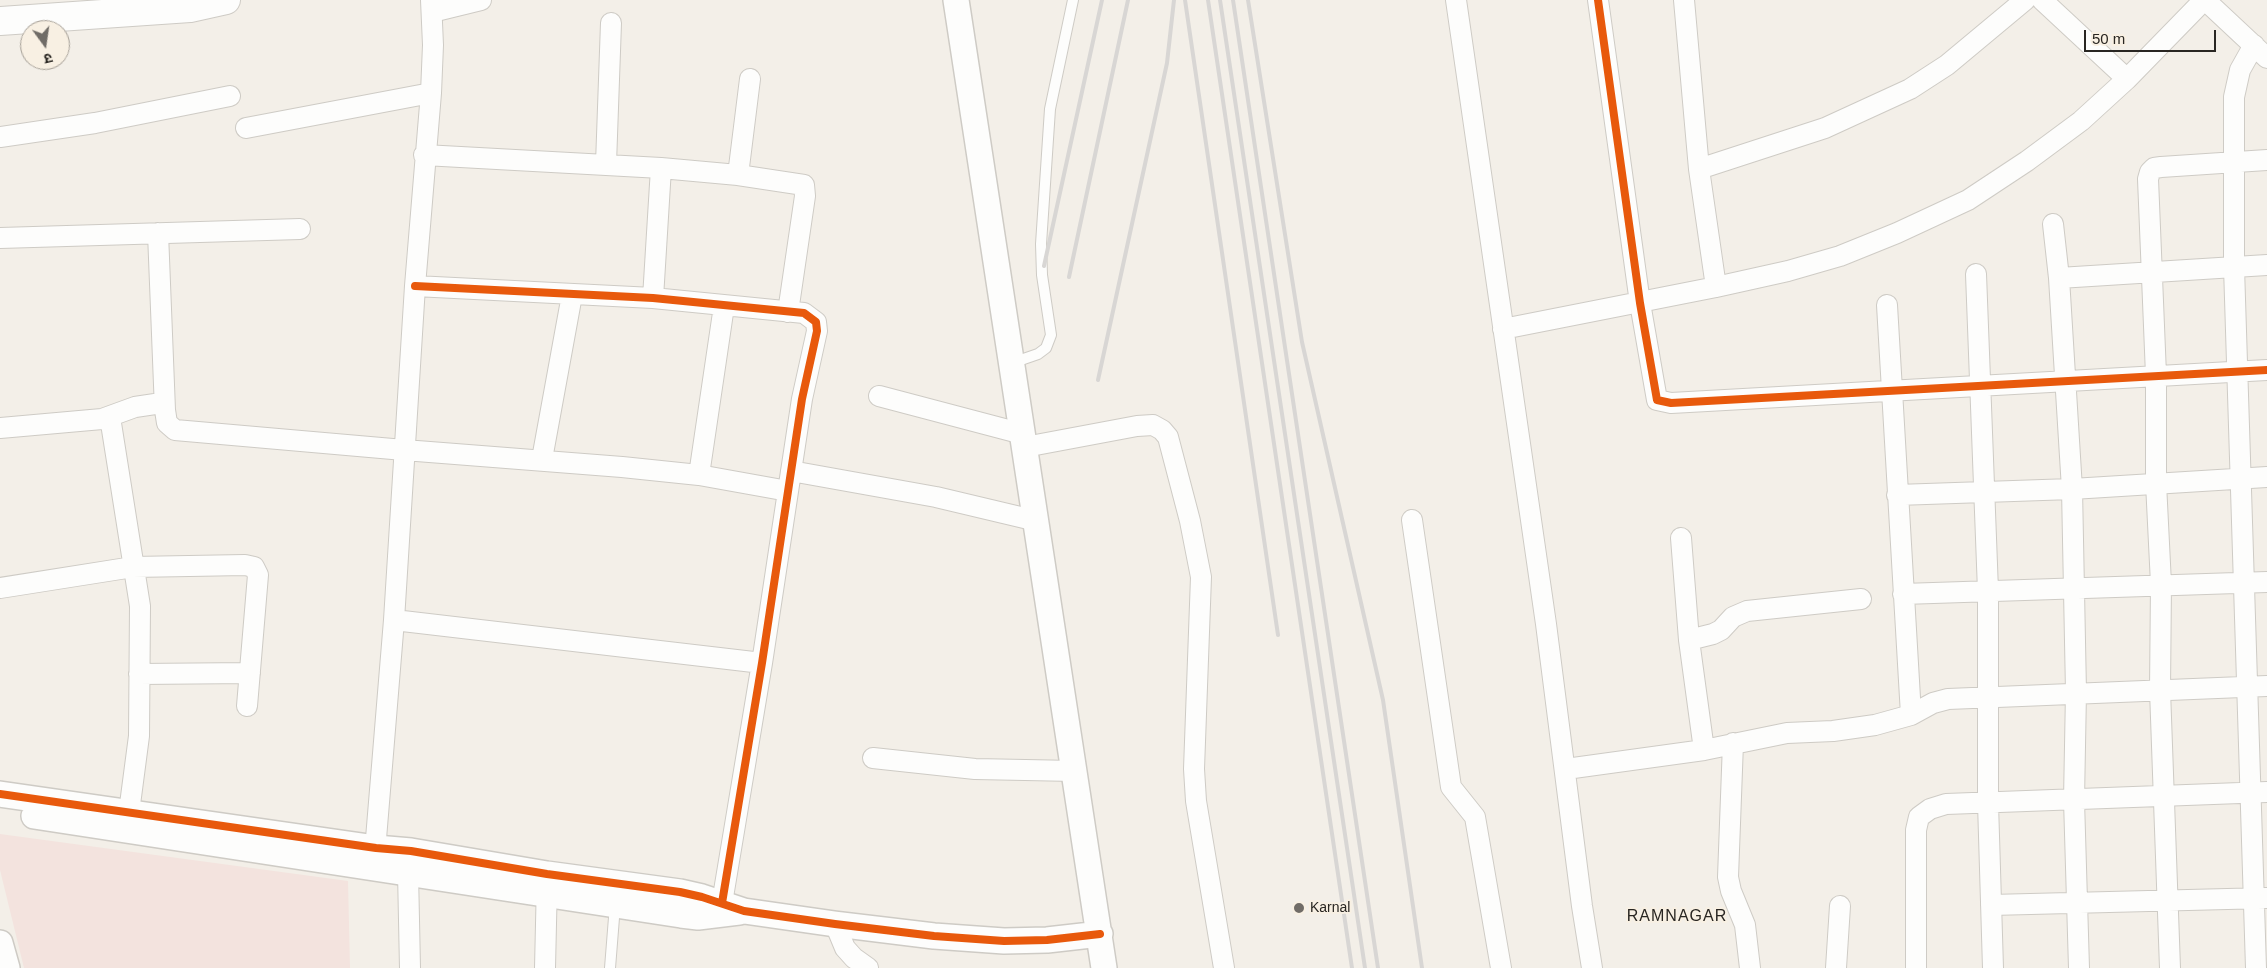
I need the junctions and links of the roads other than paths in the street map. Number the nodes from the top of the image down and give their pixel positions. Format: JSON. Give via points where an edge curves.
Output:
{"nodes":[{"id":1,"x":226,"y":0,"type":"edge"},
{"id":2,"x":481,"y":0,"type":"edge"},
{"id":3,"x":956,"y":0,"type":"edge"},
{"id":4,"x":1073,"y":0,"type":"edge"},
{"id":5,"x":1456,"y":0,"type":"edge"},
{"id":6,"x":1598,"y":0,"type":"edge"},
{"id":7,"x":1684,"y":0,"type":"edge"},
{"id":8,"x":2025,"y":0,"type":"edge"},
{"id":9,"x":2042,"y":0,"type":"edge"},
{"id":10,"x":2204,"y":0,"type":"edge"},
{"id":11,"x":432,"y":6,"type":"edge"},
{"id":12,"x":0,"y":21,"type":"edge"},
{"id":13,"x":611,"y":23,"type":"dead end"},
{"id":14,"x":2260,"y":52,"type":"edge"},
{"id":15,"x":750,"y":79,"type":"dead end"},
{"id":16,"x":2127,"y":79,"type":"junction"},
{"id":17,"x":430,"y":93,"type":"junction"},
{"id":18,"x":230,"y":96,"type":"dead end"},
{"id":19,"x":246,"y":128,"type":"dead end"},
{"id":20,"x":0,"y":137,"type":"edge"},
{"id":21,"x":424,"y":155,"type":"junction"},
{"id":22,"x":2267,"y":160,"type":"edge"},
{"id":23,"x":2235,"y":163,"type":"junction"},
{"id":24,"x":606,"y":164,"type":"junction"},
{"id":25,"x":661,"y":168,"type":"junction"},
{"id":26,"x":1699,"y":169,"type":"junction"},
{"id":27,"x":738,"y":175,"type":"junction"},
{"id":28,"x":2054,"y":224,"type":"dead end"},
{"id":29,"x":300,"y":229,"type":"dead end"},
{"id":30,"x":158,"y":233,"type":"junction"},
{"id":31,"x":0,"y":238,"type":"edge"},
{"id":32,"x":2267,"y":265,"type":"edge"},
{"id":33,"x":2234,"y":267,"type":"junction"},
{"id":34,"x":2151,"y":272,"type":"junction"},
{"id":35,"x":1976,"y":274,"type":"dead end"},
{"id":36,"x":2059,"y":278,"type":"junction"},
{"id":37,"x":415,"y":286,"type":"junction"},
{"id":38,"x":1716,"y":287,"type":"junction"},
{"id":39,"x":572,"y":295,"type":"junction"},
{"id":40,"x":652,"y":298,"type":"junction"},
{"id":41,"x":1640,"y":303,"type":"junction"},
{"id":42,"x":1887,"y":304,"type":"dead end"},
{"id":43,"x":724,"y":306,"type":"junction"},
{"id":44,"x":788,"y":312,"type":"junction"},
{"id":45,"x":1504,"y":329,"type":"junction"},
{"id":46,"x":1012,"y":363,"type":"junction"},
{"id":47,"x":2267,"y":370,"type":"edge"},
{"id":48,"x":2238,"y":372,"type":"junction"},
{"id":49,"x":2156,"y":375,"type":"junction"},
{"id":50,"x":2066,"y":381,"type":"junction"},
{"id":51,"x":1980,"y":386,"type":"junction"},
{"id":52,"x":1892,"y":390,"type":"junction"},
{"id":53,"x":879,"y":396,"type":"dead end"},
{"id":54,"x":165,"y":410,"type":"junction"},
{"id":55,"x":110,"y":417,"type":"junction"},
{"id":56,"x":0,"y":427,"type":"edge"},
{"id":57,"x":1024,"y":440,"type":"junction"},
{"id":58,"x":404,"y":450,"type":"junction"},
{"id":59,"x":542,"y":459,"type":"junction"},
{"id":60,"x":791,"y":471,"type":"junction"},
{"id":61,"x":699,"y":475,"type":"junction"},
{"id":62,"x":2267,"y":477,"type":"edge"},
{"id":63,"x":2241,"y":479,"type":"junction"},
{"id":64,"x":2156,"y":484,"type":"junction"},
{"id":65,"x":2072,"y":489,"type":"junction"},
{"id":66,"x":788,"y":491,"type":"junction"},
{"id":67,"x":1986,"y":492,"type":"junction"},
{"id":68,"x":1897,"y":495,"type":"junction"},
{"id":69,"x":1412,"y":520,"type":"dead end"},
{"id":70,"x":1037,"y":521,"type":"junction"},
{"id":71,"x":1681,"y":538,"type":"dead end"},
{"id":72,"x":134,"y":567,"type":"junction"},
{"id":73,"x":2244,"y":582,"type":"junction"},
{"id":74,"x":2267,"y":582,"type":"edge"},
{"id":75,"x":2161,"y":584,"type":"junction"},
{"id":76,"x":0,"y":588,"type":"edge"},
{"id":77,"x":2073,"y":588,"type":"junction"},
{"id":78,"x":1988,"y":592,"type":"junction"},
{"id":79,"x":1903,"y":594,"type":"junction"},
{"id":80,"x":1861,"y":599,"type":"dead end"},
{"id":81,"x":394,"y":620,"type":"junction"},
{"id":82,"x":1689,"y":640,"type":"junction"},
{"id":83,"x":762,"y":663,"type":"junction"},
{"id":84,"x":250,"y":673,"type":"junction"},
{"id":85,"x":139,"y":674,"type":"junction"},
{"id":86,"x":2257,"y":686,"type":"edge"},
{"id":87,"x":2160,"y":690,"type":"junction"},
{"id":88,"x":2076,"y":692,"type":"junction"},
{"id":89,"x":1987,"y":697,"type":"junction"},
{"id":90,"x":247,"y":706,"type":"dead end"},
{"id":91,"x":1911,"y":715,"type":"junction"},
{"id":92,"x":1733,"y":743,"type":"junction"},
{"id":93,"x":1704,"y":750,"type":"junction"},
{"id":94,"x":873,"y":758,"type":"dead end"},
{"id":95,"x":1566,"y":769,"type":"junction"},
{"id":96,"x":1075,"y":772,"type":"junction"},
{"id":97,"x":2259,"y":792,"type":"edge"},
{"id":98,"x":0,"y":794,"type":"edge"},
{"id":99,"x":2164,"y":796,"type":"junction"},
{"id":100,"x":2074,"y":800,"type":"junction"},
{"id":101,"x":1988,"y":803,"type":"junction"},
{"id":102,"x":0,"y":811,"type":"edge"},
{"id":103,"x":129,"y":812,"type":"junction"},
{"id":104,"x":375,"y":858,"type":"junction"},
{"id":105,"x":410,"y":862,"type":"junction"},
{"id":106,"x":547,"y":885,"type":"junction"},
{"id":107,"x":2260,"y":898,"type":"edge"},
{"id":108,"x":2167,"y":900,"type":"junction"},
{"id":109,"x":2077,"y":902,"type":"junction"},
{"id":110,"x":615,"y":905,"type":"junction"},
{"id":111,"x":1991,"y":905,"type":"junction"},
{"id":112,"x":1840,"y":906,"type":"dead end"},
{"id":113,"x":733,"y":907,"type":"junction"},
{"id":114,"x":835,"y":924,"type":"junction"},
{"id":115,"x":1100,"y":934,"type":"junction"},
{"id":116,"x":0,"y":943,"type":"edge"},
{"id":117,"x":7,"y":968,"type":"edge"},
{"id":118,"x":410,"y":968,"type":"edge"},
{"id":119,"x":545,"y":968,"type":"edge"},
{"id":120,"x":610,"y":968,"type":"edge"},
{"id":121,"x":868,"y":968,"type":"edge"},
{"id":122,"x":1104,"y":968,"type":"edge"},
{"id":123,"x":1224,"y":968,"type":"edge"},
{"id":124,"x":1500,"y":968,"type":"edge"},
{"id":125,"x":1592,"y":968,"type":"edge"},
{"id":126,"x":1750,"y":968,"type":"edge"},
{"id":127,"x":1836,"y":968,"type":"edge"},
{"id":128,"x":1916,"y":968,"type":"edge"},
{"id":129,"x":1993,"y":968,"type":"edge"},
{"id":130,"x":2079,"y":968,"type":"edge"},
{"id":131,"x":2170,"y":968,"type":"edge"},
{"id":132,"x":2256,"y":968,"type":"edge"}],
"edges":[{"from":1,"to":12,"type":"highway","via":[[190,8]]},
{"from":2,"to":11,"type":"street"},
{"from":3,"to":46,"type":"street"},
{"from":4,"to":46,"type":"lane","via":[[1050,109],[1041,244],[1050,342],[1038,354]]},
{"from":5,"to":45,"type":"street"},
{"from":6,"to":41,"type":"street"},
{"from":7,"to":26,"type":"street"},
{"from":8,"to":26,"type":"street","via":[[1947,65],[1910,89],[1825,128]]},
{"from":9,"to":16,"type":"street"},
{"from":10,"to":14,"type":"street"},
{"from":10,"to":16,"type":"street"},
{"from":11,"to":17,"type":"street"},
{"from":13,"to":24,"type":"street"},
{"from":14,"to":23,"type":"street","via":[[2240,70],[2235,84]]},
{"from":15,"to":27,"type":"street"},
{"from":16,"to":38,"type":"street","via":[[2081,121],[1968,200],[1840,256]]},
{"from":17,"to":19,"type":"street"},
{"from":17,"to":21,"type":"street"},
{"from":18,"to":20,"type":"street","via":[[95,123]]},
{"from":21,"to":24,"type":"street"},
{"from":21,"to":37,"type":"street"},
{"from":22,"to":23,"type":"street"},
{"from":23,"to":33,"type":"street"},
{"from":23,"to":34,"type":"street","via":[[2161,167],[2150,172]]},
{"from":24,"to":25,"type":"street"},
{"from":25,"to":27,"type":"street"},
{"from":25,"to":40,"type":"street"},
{"from":26,"to":38,"type":"street"},
{"from":27,"to":44,"type":"street","via":[[804,185]]},
{"from":28,"to":36,"type":"street"},
{"from":29,"to":30,"type":"street"},
{"from":30,"to":31,"type":"street"},
{"from":30,"to":54,"type":"street"},
{"from":32,"to":33,"type":"street"},
{"from":33,"to":34,"type":"street"},
{"from":33,"to":48,"type":"street"},
{"from":34,"to":36,"type":"street"},
{"from":34,"to":49,"type":"street"},
{"from":35,"to":51,"type":"street"},
{"from":36,"to":50,"type":"street"},
{"from":37,"to":39,"type":"street"},
{"from":37,"to":58,"type":"street"},
{"from":38,"to":41,"type":"street"},
{"from":39,"to":40,"type":"street"},
{"from":39,"to":59,"type":"street"},
{"from":40,"to":43,"type":"street"},
{"from":41,"to":45,"type":"street"},
{"from":41,"to":52,"type":"street","via":[[1655,394],[1657,400],[1664,403]]},
{"from":42,"to":52,"type":"street"},
{"from":43,"to":44,"type":"street"},
{"from":43,"to":61,"type":"street"},
{"from":44,"to":60,"type":"street","via":[[811,317],[816,322],[817,332]]},
{"from":45,"to":95,"type":"street"},
{"from":46,"to":57,"type":"street"},
{"from":47,"to":48,"type":"street"},
{"from":48,"to":49,"type":"street"},
{"from":48,"to":63,"type":"street"},
{"from":49,"to":50,"type":"street"},
{"from":49,"to":64,"type":"street"},
{"from":50,"to":51,"type":"street"},
{"from":50,"to":65,"type":"street"},
{"from":51,"to":52,"type":"street"},
{"from":51,"to":67,"type":"street"},
{"from":52,"to":68,"type":"street"},
{"from":53,"to":57,"type":"street"},
{"from":54,"to":55,"type":"street","via":[[161,404],[144,404]]},
{"from":54,"to":58,"type":"street","via":[[168,423],[175,430]]},
{"from":55,"to":56,"type":"street"},
{"from":55,"to":72,"type":"street"},
{"from":57,"to":70,"type":"street"},
{"from":57,"to":123,"type":"street","via":[[1153,425],[1168,437],[1190,521],[1200,577],[1194,769],[1196,801]]},
{"from":58,"to":59,"type":"street"},
{"from":58,"to":81,"type":"street"},
{"from":59,"to":61,"type":"street"},
{"from":60,"to":66,"type":"street"},
{"from":60,"to":70,"type":"street","via":[[936,497]]},
{"from":61,"to":66,"type":"street"},
{"from":62,"to":63,"type":"street"},
{"from":63,"to":64,"type":"street"},
{"from":63,"to":73,"type":"street"},
{"from":64,"to":65,"type":"street"},
{"from":64,"to":75,"type":"street"},
{"from":65,"to":67,"type":"street"},
{"from":65,"to":77,"type":"street"},
{"from":66,"to":83,"type":"street"},
{"from":67,"to":68,"type":"street"},
{"from":67,"to":78,"type":"street"},
{"from":68,"to":79,"type":"street"},
{"from":69,"to":124,"type":"street","via":[[1451,788],[1476,816]]},
{"from":70,"to":96,"type":"street"},
{"from":71,"to":82,"type":"street"},
{"from":72,"to":76,"type":"street"},
{"from":72,"to":84,"type":"street","via":[[254,567],[258,575]]},
{"from":72,"to":85,"type":"street","via":[[140,606]]},
{"from":73,"to":74,"type":"street"},
{"from":73,"to":75,"type":"street"},
{"from":73,"to":86,"type":"street"},
{"from":75,"to":77,"type":"street"},
{"from":75,"to":87,"type":"street"},
{"from":77,"to":78,"type":"street"},
{"from":77,"to":88,"type":"street"},
{"from":78,"to":79,"type":"street"},
{"from":78,"to":89,"type":"street"},
{"from":79,"to":91,"type":"street"},
{"from":80,"to":82,"type":"street","via":[[1746,611],[1733,617],[1713,634]]},
{"from":81,"to":83,"type":"street"},
{"from":81,"to":104,"type":"street"},
{"from":82,"to":93,"type":"street"},
{"from":83,"to":113,"type":"street"},
{"from":84,"to":85,"type":"street"},
{"from":84,"to":90,"type":"street"},
{"from":85,"to":103,"type":"street","via":[[138,736]]},
{"from":86,"to":87,"type":"street"},
{"from":86,"to":97,"type":"street"},
{"from":87,"to":88,"type":"street"},
{"from":87,"to":99,"type":"street"},
{"from":88,"to":89,"type":"street"},
{"from":88,"to":100,"type":"street"},
{"from":89,"to":91,"type":"street","via":[[1933,702]]},
{"from":89,"to":101,"type":"street"},
{"from":91,"to":92,"type":"street","via":[[1854,729],[1787,733]]},
{"from":92,"to":93,"type":"street"},
{"from":92,"to":126,"type":"street","via":[[1728,877],[1745,924]]},
{"from":93,"to":95,"type":"street"},
{"from":94,"to":96,"type":"street","via":[[975,768]]},
{"from":95,"to":125,"type":"street"},
{"from":96,"to":115,"type":"street"},
{"from":97,"to":99,"type":"street"},
{"from":97,"to":107,"type":"street"},
{"from":98,"to":103,"type":"street"},
{"from":99,"to":100,"type":"street"},
{"from":99,"to":108,"type":"street"},
{"from":100,"to":101,"type":"street"},
{"from":100,"to":109,"type":"street"},
{"from":101,"to":111,"type":"street"},
{"from":101,"to":128,"type":"street","via":[[1946,804],[1919,817],[1916,830]]},
{"from":102,"to":104,"type":"street"},
{"from":103,"to":104,"type":"street"},
{"from":104,"to":105,"type":"street"},
{"from":105,"to":106,"type":"street"},
{"from":105,"to":118,"type":"street"},
{"from":106,"to":110,"type":"street"},
{"from":106,"to":113,"type":"street","via":[[680,892]]},
{"from":106,"to":119,"type":"street"},
{"from":107,"to":108,"type":"street"},
{"from":107,"to":132,"type":"street"},
{"from":108,"to":109,"type":"street"},
{"from":108,"to":131,"type":"street"},
{"from":109,"to":111,"type":"street"},
{"from":109,"to":130,"type":"street"},
{"from":110,"to":113,"type":"street","via":[[698,917]]},
{"from":110,"to":120,"type":"lane"},
{"from":111,"to":129,"type":"street"},
{"from":112,"to":127,"type":"street"},
{"from":113,"to":114,"type":"street"},
{"from":114,"to":115,"type":"street","via":[[1004,941]]},
{"from":114,"to":121,"type":"street","via":[[845,948]]},
{"from":115,"to":122,"type":"street"},
{"from":116,"to":117,"type":"street"}]}
